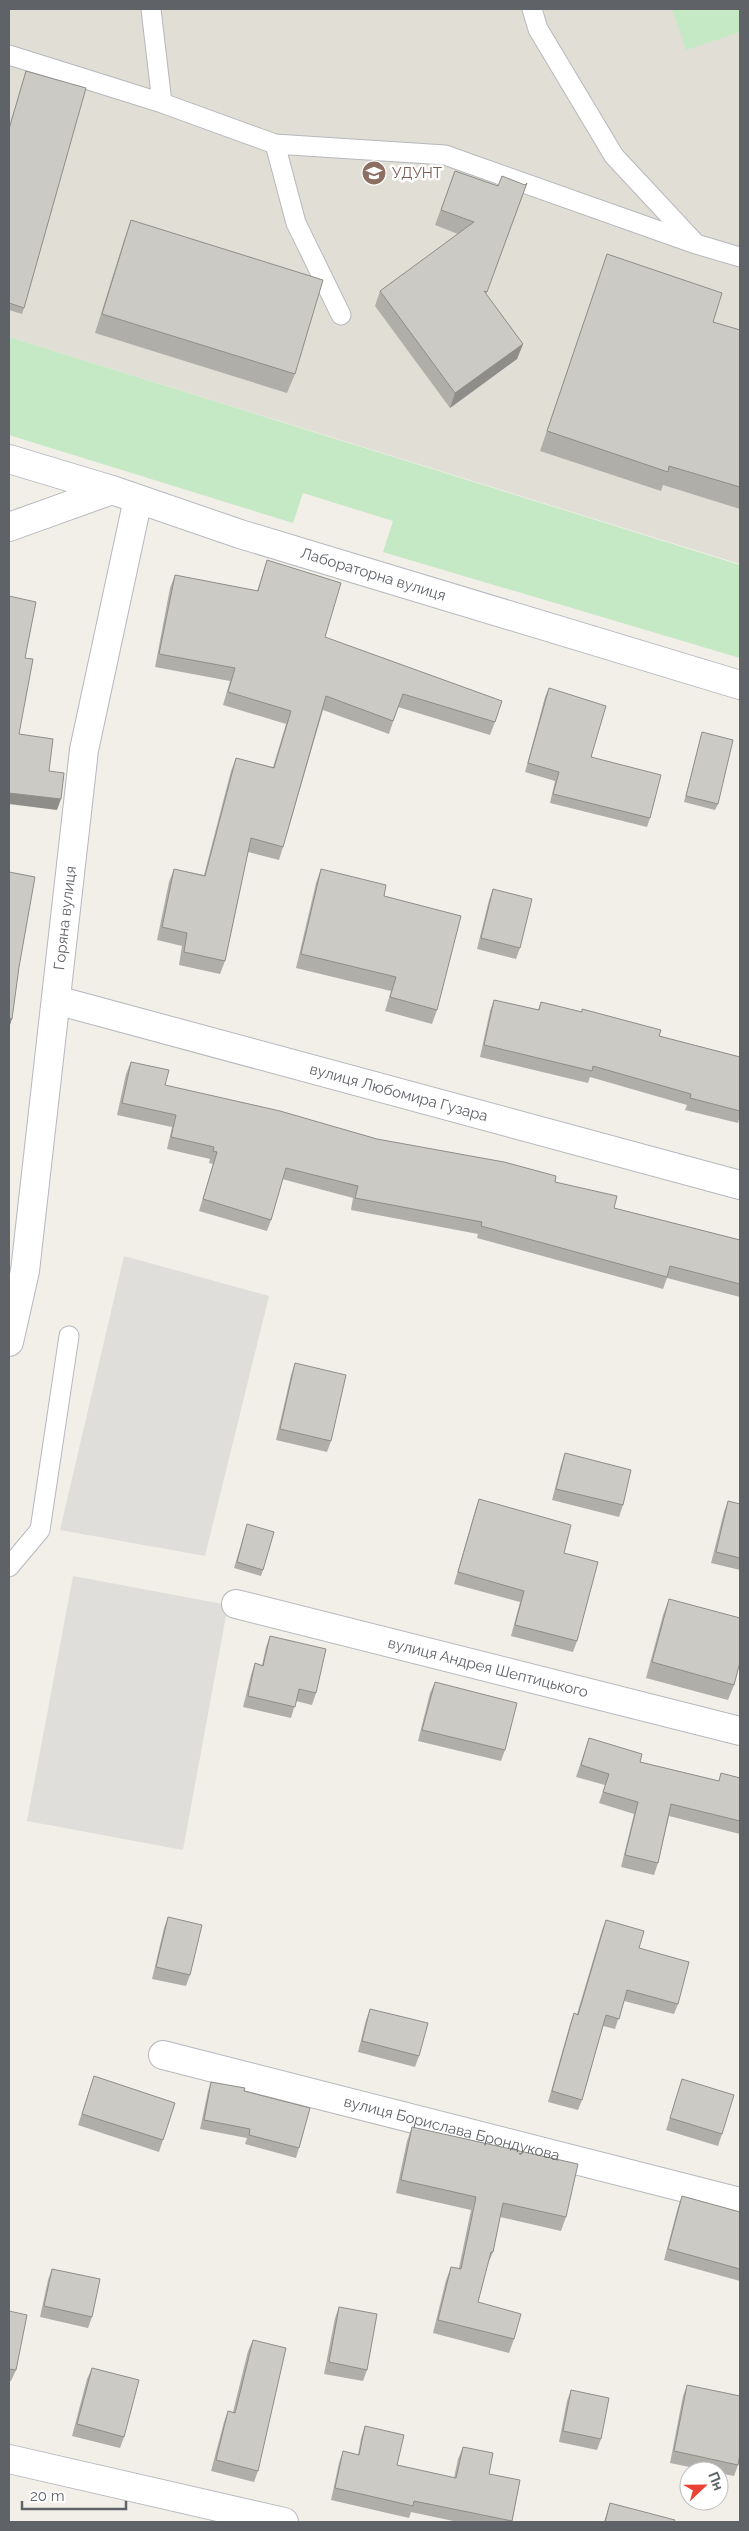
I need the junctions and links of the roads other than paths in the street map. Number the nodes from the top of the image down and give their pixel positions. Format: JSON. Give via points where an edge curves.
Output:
{"nodes":[{"id":1,"x":151,"y":9,"type":"edge"},
{"id":2,"x":532,"y":9,"type":"edge"},
{"id":3,"x":9,"y":55,"type":"edge"},
{"id":4,"x":162,"y":103,"type":"junction"},
{"id":5,"x":275,"y":144,"type":"junction"},
{"id":6,"x":696,"y":244,"type":"junction"},
{"id":7,"x":740,"y":256,"type":"edge"},
{"id":8,"x":341,"y":315,"type":"dead end"},
{"id":9,"x":9,"y":459,"type":"edge"},
{"id":10,"x":112,"y":490,"type":"junction"},
{"id":11,"x":138,"y":499,"type":"junction"},
{"id":12,"x":9,"y":527,"type":"edge"},
{"id":13,"x":740,"y":685,"type":"edge"},
{"id":14,"x":56,"y":1000,"type":"junction"},
{"id":15,"x":740,"y":1186,"type":"edge"},
{"id":16,"x":69,"y":1336,"type":"dead end"},
{"id":17,"x":9,"y":1342,"type":"edge"},
{"id":18,"x":9,"y":1567,"type":"edge"},
{"id":19,"x":236,"y":1604,"type":"dead end"},
{"id":20,"x":740,"y":1731,"type":"edge"},
{"id":21,"x":163,"y":2055,"type":"dead end"},
{"id":22,"x":740,"y":2202,"type":"edge"},
{"id":23,"x":9,"y":2459,"type":"edge"},
{"id":24,"x":284,"y":2522,"type":"edge"}],
"edges":[{"from":1,"to":4,"type":"lane"},
{"from":2,"to":6,"type":"lane","via":[[538,29],[614,156]]},
{"from":3,"to":4,"type":"lane"},
{"from":4,"to":5,"type":"lane"},
{"from":5,"to":6,"type":"lane","via":[[445,155]]},
{"from":5,"to":8,"type":"lane","via":[[296,223]]},
{"from":6,"to":7,"type":"lane"},
{"from":9,"to":10,"type":"street","name":"Лабораторна вулиця"},
{"from":10,"to":11,"type":"street","name":"Лабораторна вулиця"},
{"from":10,"to":12,"type":"street"},
{"from":11,"to":13,"type":"street","name":"Лабораторна вулиця","via":[[240,534]]},
{"from":11,"to":14,"type":"street","name":"Горяна вулиця","via":[[84,750]]},
{"from":14,"to":15,"type":"street","name":"вулиця Любомира Гузара"},
{"from":14,"to":17,"type":"street","name":"Горяна вулиця","via":[[25,1270]]},
{"from":16,"to":18,"type":"lane","via":[[40,1530]]},
{"from":19,"to":20,"type":"street","name":"вулиця Андрея Шептицького"},
{"from":21,"to":22,"type":"street","name":"вулиця Борислава Брондукова"},
{"from":23,"to":24,"type":"street"}]}
